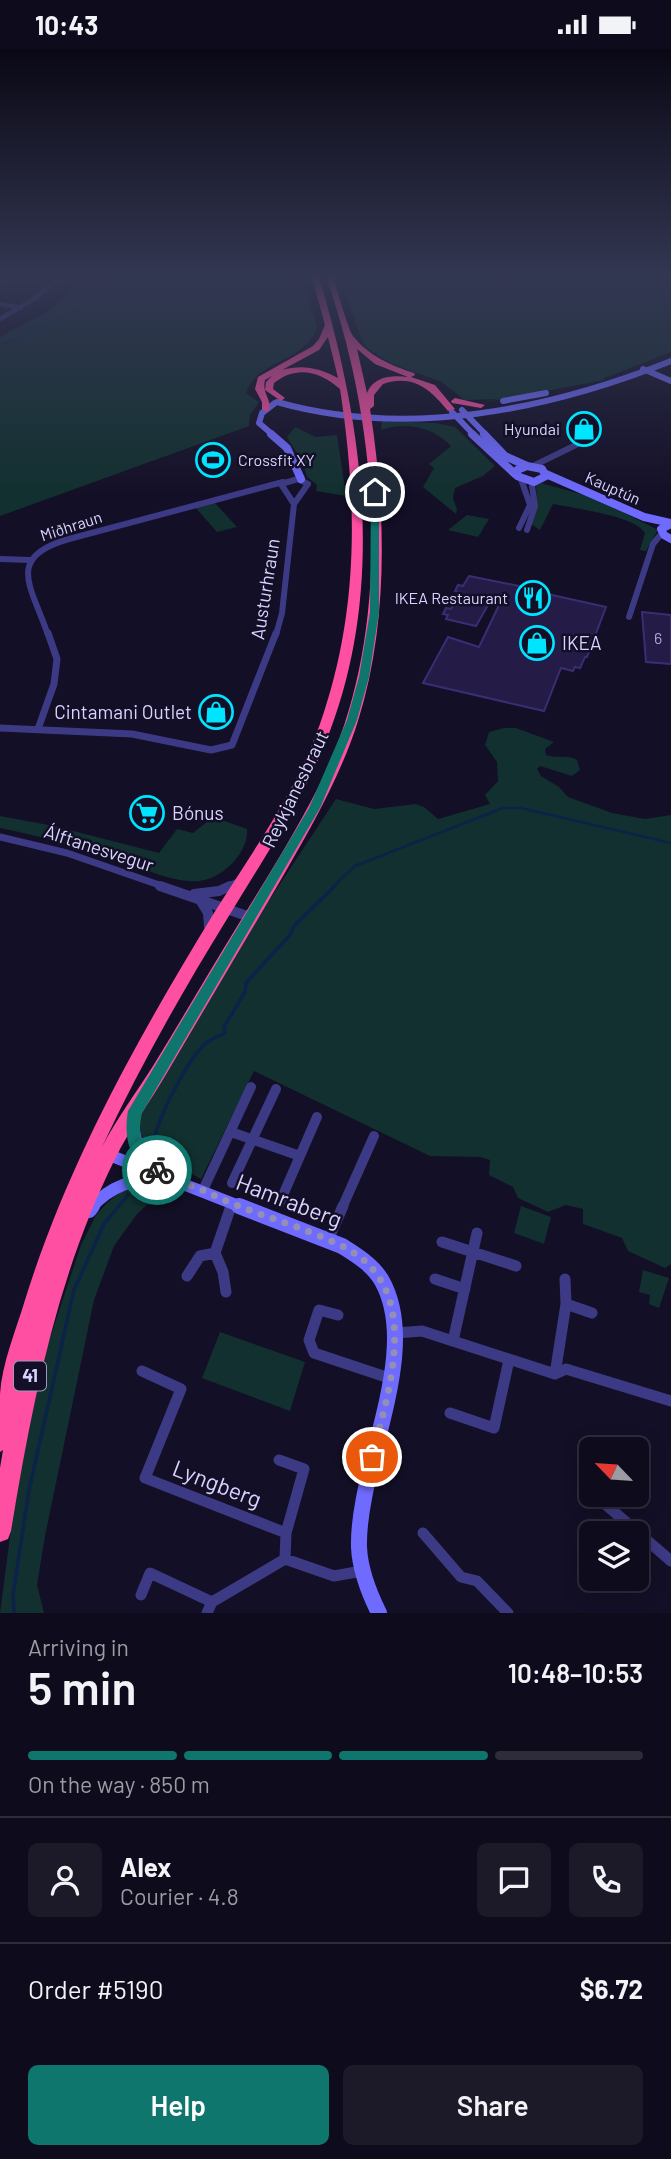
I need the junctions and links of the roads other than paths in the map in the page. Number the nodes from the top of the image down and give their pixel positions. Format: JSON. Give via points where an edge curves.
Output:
{"nodes":[{"id":1,"x":312,"y":350,"type":"edge"},
{"id":2,"x":335,"y":350,"type":"edge"},
{"id":3,"x":353,"y":350,"type":"edge"},
{"id":4,"x":360,"y":350,"type":"edge"},
{"id":5,"x":671,"y":358,"type":"edge"},
{"id":6,"x":645,"y":369,"type":"junction"},
{"id":7,"x":671,"y":380,"type":"edge"},
{"id":8,"x":343,"y":387,"type":"junction"},
{"id":9,"x":260,"y":392,"type":"junction"},
{"id":10,"x":282,"y":401,"type":"junction"},
{"id":11,"x":300,"y":409,"type":"junction"},
{"id":12,"x":481,"y":409,"type":"junction"},
{"id":13,"x":268,"y":410,"type":"junction"},
{"id":14,"x":457,"y":410,"type":"junction"},
{"id":15,"x":329,"y":414,"type":"junction"},
{"id":16,"x":382,"y":418,"type":"junction"},
{"id":17,"x":414,"y":419,"type":"junction"},
{"id":18,"x":475,"y":425,"type":"junction"},
{"id":19,"x":466,"y":429,"type":"junction"},
{"id":20,"x":370,"y":439,"type":"junction"},
{"id":21,"x":293,"y":463,"type":"junction"},
{"id":22,"x":530,"y":466,"type":"junction"},
{"id":23,"x":545,"y":473,"type":"junction"},
{"id":24,"x":518,"y":477,"type":"junction"},
{"id":25,"x":301,"y":479,"type":"junction"},
{"id":26,"x":536,"y":481,"type":"junction"},
{"id":27,"x":285,"y":485,"type":"junction"},
{"id":28,"x":303,"y":491,"type":"junction"},
{"id":29,"x":294,"y":504,"type":"junction"},
{"id":30,"x":671,"y":523,"type":"edge"},
{"id":31,"x":662,"y":532,"type":"junction"},
{"id":32,"x":671,"y":539,"type":"edge"},
{"id":33,"x":653,"y":547,"type":"junction"},
{"id":34,"x":0,"y":559,"type":"edge"},
{"id":35,"x":30,"y":559,"type":"junction"},
{"id":36,"x":629,"y":617,"type":"dead end"},
{"id":37,"x":0,"y":728,"type":"edge"},
{"id":38,"x":38,"y":729,"type":"junction"},
{"id":39,"x":0,"y":837,"type":"edge"},
{"id":40,"x":243,"y":880,"type":"junction"},
{"id":41,"x":188,"y":894,"type":"junction"},
{"id":42,"x":199,"y":898,"type":"junction"},
{"id":43,"x":226,"y":908,"type":"junction"},
{"id":44,"x":250,"y":917,"type":"junction"},
{"id":45,"x":208,"y":937,"type":"junction"},
{"id":46,"x":251,"y":1087,"type":"dead end"},
{"id":47,"x":276,"y":1089,"type":"dead end"},
{"id":48,"x":135,"y":1111,"type":"junction"},
{"id":49,"x":317,"y":1117,"type":"dead end"},
{"id":50,"x":231,"y":1132,"type":"junction"},
{"id":51,"x":374,"y":1136,"type":"dead end"},
{"id":52,"x":252,"y":1140,"type":"junction"},
{"id":53,"x":100,"y":1152,"type":"junction"},
{"id":54,"x":300,"y":1156,"type":"junction"},
{"id":55,"x":164,"y":1176,"type":"junction"},
{"id":56,"x":232,"y":1183,"type":"dead end"},
{"id":57,"x":203,"y":1190,"type":"junction"},
{"id":58,"x":280,"y":1202,"type":"dead end"},
{"id":59,"x":232,"y":1204,"type":"junction"},
{"id":60,"x":76,"y":1226,"type":"junction"},
{"id":61,"x":477,"y":1233,"type":"dead end"},
{"id":62,"x":328,"y":1240,"type":"junction"},
{"id":63,"x":442,"y":1242,"type":"dead end"},
{"id":64,"x":473,"y":1252,"type":"junction"},
{"id":65,"x":215,"y":1253,"type":"junction"},
{"id":66,"x":516,"y":1266,"type":"dead end"},
{"id":67,"x":187,"y":1276,"type":"dead end"},
{"id":68,"x":435,"y":1279,"type":"dead end"},
{"id":69,"x":565,"y":1279,"type":"dead end"},
{"id":70,"x":465,"y":1289,"type":"junction"},
{"id":71,"x":226,"y":1292,"type":"dead end"},
{"id":72,"x":566,"y":1304,"type":"junction"},
{"id":73,"x":592,"y":1313,"type":"dead end"},
{"id":74,"x":338,"y":1315,"type":"dead end"},
{"id":75,"x":396,"y":1333,"type":"junction"},
{"id":76,"x":453,"y":1341,"type":"junction"},
{"id":77,"x":509,"y":1360,"type":"junction"},
{"id":78,"x":142,"y":1371,"type":"dead end"},
{"id":79,"x":555,"y":1374,"type":"junction"},
{"id":80,"x":389,"y":1378,"type":"junction"},
{"id":81,"x":671,"y":1401,"type":"edge"},
{"id":82,"x":450,"y":1413,"type":"dead end"},
{"id":83,"x":0,"y":1441,"type":"edge"},
{"id":84,"x":279,"y":1460,"type":"dead end"},
{"id":85,"x":609,"y":1507,"type":"edge"},
{"id":86,"x":0,"y":1531,"type":"edge"},
{"id":87,"x":286,"y":1533,"type":"junction"},
{"id":88,"x":423,"y":1533,"type":"dead end"},
{"id":89,"x":285,"y":1559,"type":"junction"},
{"id":90,"x":671,"y":1561,"type":"edge"},
{"id":91,"x":362,"y":1571,"type":"junction"},
{"id":92,"x":141,"y":1595,"type":"dead end"},
{"id":93,"x":210,"y":1607,"type":"edge"},
{"id":94,"x":379,"y":1613,"type":"edge"},
{"id":95,"x":508,"y":1613,"type":"edge"}],
"edges":[{"from":1,"to":9,"type":"highway","via":[[264,376]]},
{"from":2,"to":8,"type":"highway","name":"Reykjanesbraut","number":"41"},
{"from":3,"to":20,"type":"highway","name":"Reykjanesbraut","number":"41"},
{"from":4,"to":14,"type":"highway","via":[[374,361],[430,380],[446,391]]},
{"from":5,"to":6,"type":"street"},
{"from":6,"to":7,"type":"street"},
{"from":6,"to":12,"type":"street"},
{"from":8,"to":10,"type":"highway","via":[[323,372],[293,370],[270,382],[271,392]]},
{"from":8,"to":40,"type":"highway","name":"Reykjanesbraut","number":"41","via":[[357,516],[357,574],[349,642],[331,713],[301,784]]},
{"from":9,"to":10,"type":"highway"},
{"from":9,"to":13,"type":"highway"},
{"from":10,"to":11,"type":"street"},
{"from":10,"to":13,"type":"street"},
{"from":10,"to":15,"type":"street"},
{"from":11,"to":13,"type":"street"},
{"from":11,"to":15,"type":"street"},
{"from":12,"to":14,"type":"highway"},
{"from":12,"to":14,"type":"street"},
{"from":12,"to":18,"type":"street"},
{"from":13,"to":21,"type":"street","via":[[260,418],[262,427],[287,449]]},
{"from":14,"to":16,"type":"street"},
{"from":14,"to":17,"type":"street"},
{"from":14,"to":18,"type":"street","name":"Kauptún"},
{"from":14,"to":19,"type":"street","name":"Kauptún"},
{"from":14,"to":20,"type":"highway","via":[[428,385],[400,379],[382,381],[368,393]]},
{"from":15,"to":16,"type":"street"},
{"from":16,"to":17,"type":"street"},
{"from":17,"to":19,"type":"street","via":[[449,421]]},
{"from":18,"to":22,"type":"street","name":"Kauptún","via":[[509,459]]},
{"from":19,"to":24,"type":"street","name":"Kauptún"},
{"from":20,"to":44,"type":"highway","name":"Reykjanesbraut","number":"41","via":[[376,588],[360,691],[347,736],[321,795]]},
{"from":21,"to":25,"type":"street"},
{"from":21,"to":27,"type":"street"},
{"from":22,"to":23,"type":"street","name":"Kauptún"},
{"from":22,"to":23,"type":"street","name":"Kauptún","via":[[586,442],[556,458]]},
{"from":22,"to":24,"type":"street","name":"Kauptún","via":[[517,470]]},
{"from":23,"to":26,"type":"street","name":"Kauptún"},
{"from":23,"to":30,"type":"street","name":"Kauptún","via":[[644,517]]},
{"from":24,"to":26,"type":"street","name":"Kauptún"},
{"from":24,"to":26,"type":"street","name":"Kauptún","via":[[529,501],[520,528],[535,506]]},
{"from":25,"to":27,"type":"street"},
{"from":25,"to":28,"type":"street","via":[[308,484]]},
{"from":26,"to":31,"type":"street","name":"Kauptún","via":[[564,485],[600,499]]},
{"from":27,"to":28,"type":"street"},
{"from":27,"to":29,"type":"street"},
{"from":27,"to":35,"type":"street","name":"Miðhraun","via":[[69,539]]},
{"from":28,"to":29,"type":"street","name":"Austurhraun"},
{"from":29,"to":38,"type":"street","name":"Austurhraun","via":[[282,613],[270,655],[232,744],[211,750],[132,734]]},
{"from":30,"to":31,"type":"street","name":"Kauptún","via":[[662,527]]},
{"from":31,"to":32,"type":"street","name":"Kauptún"},
{"from":31,"to":33,"type":"street","name":"Kauptún"},
{"from":32,"to":33,"type":"street","name":"Kauptún"},
{"from":33,"to":36,"type":"street","name":"Kauptún"},
{"from":34,"to":35,"type":"street"},
{"from":35,"to":38,"type":"street","name":"Miðhraun","via":[[27,574],[57,659],[54,684]]},
{"from":37,"to":38,"type":"street"},
{"from":39,"to":41,"type":"street","name":"Álftanesvegur","via":[[66,853]]},
{"from":40,"to":41,"type":"street","name":"Álftanesvegur","via":[[219,891]]},
{"from":40,"to":43,"type":"highway","name":"Reykjanesbraut","number":"41"},
{"from":41,"to":42,"type":"street","name":"Álftanesvegur"},
{"from":42,"to":43,"type":"street","name":"Álftanesvegur"},
{"from":42,"to":45,"type":"street","via":[[208,913]]},
{"from":43,"to":44,"type":"street","name":"Álftanesvegur"},
{"from":43,"to":45,"type":"highway","name":"Reykjanesbraut","number":"41"},
{"from":44,"to":48,"type":"highway","name":"Reykjanesbraut","number":"41"},
{"from":45,"to":53,"type":"highway","name":"Reykjanesbraut","number":"41","via":[[139,1057]]},
{"from":46,"to":50,"type":"street"},
{"from":47,"to":52,"type":"street"},
{"from":48,"to":53,"type":"highway","name":"Reykjanesbraut","number":"41"},
{"from":48,"to":55,"type":"street","via":[[132,1125],[141,1157]]},
{"from":49,"to":54,"type":"street"},
{"from":50,"to":52,"type":"street"},
{"from":50,"to":57,"type":"street"},
{"from":51,"to":62,"type":"street"},
{"from":52,"to":54,"type":"street"},
{"from":52,"to":56,"type":"street"},
{"from":53,"to":55,"type":"street"},
{"from":53,"to":60,"type":"highway","name":"Reykjanesbraut","number":"41"},
{"from":53,"to":83,"type":"highway","name":"Reykjanesbraut","number":"41","via":[[40,1283]]},
{"from":54,"to":58,"type":"street"},
{"from":55,"to":57,"type":"street","name":"Hamraberg"},
{"from":55,"to":60,"type":"street","number":"41","via":[[115,1185]]},
{"from":57,"to":59,"type":"street","name":"Hamraberg"},
{"from":59,"to":62,"type":"street","name":"Hamraberg"},
{"from":59,"to":65,"type":"street"},
{"from":60,"to":86,"type":"highway","name":"Reykjanesbraut","number":"41","via":[[54,1285],[33,1365]]},
{"from":61,"to":64,"type":"street"},
{"from":62,"to":75,"type":"street","name":"Hamraberg","via":[[365,1261],[383,1282]]},
{"from":63,"to":64,"type":"street"},
{"from":64,"to":66,"type":"street"},
{"from":64,"to":70,"type":"street"},
{"from":65,"to":67,"type":"street","via":[[200,1256]]},
{"from":65,"to":71,"type":"street"},
{"from":68,"to":70,"type":"street"},
{"from":69,"to":72,"type":"street"},
{"from":70,"to":76,"type":"street"},
{"from":72,"to":73,"type":"street"},
{"from":72,"to":79,"type":"street"},
{"from":74,"to":80,"type":"street","via":[[319,1310],[309,1340],[314,1353]]},
{"from":75,"to":76,"type":"street","via":[[422,1331]]},
{"from":75,"to":80,"type":"street","name":"Hamraberg"},
{"from":76,"to":77,"type":"street"},
{"from":77,"to":79,"type":"street"},
{"from":77,"to":82,"type":"street","via":[[494,1428]]},
{"from":78,"to":87,"type":"street","name":"Lyngberg","via":[[181,1389],[145,1478]]},
{"from":79,"to":81,"type":"street","via":[[566,1369]]},
{"from":80,"to":91,"type":"street","name":"Hamraberg","via":[[359,1522]]},
{"from":84,"to":87,"type":"street","via":[[304,1469]]},
{"from":85,"to":90,"type":"street"},
{"from":87,"to":89,"type":"street"},
{"from":88,"to":95,"type":"street","via":[[461,1577],[477,1581]]},
{"from":89,"to":91,"type":"street","via":[[334,1576]]},
{"from":89,"to":93,"type":"street"},
{"from":91,"to":94,"type":"street","name":"Hamraberg"},
{"from":92,"to":93,"type":"street","via":[[150,1573]]}]}
